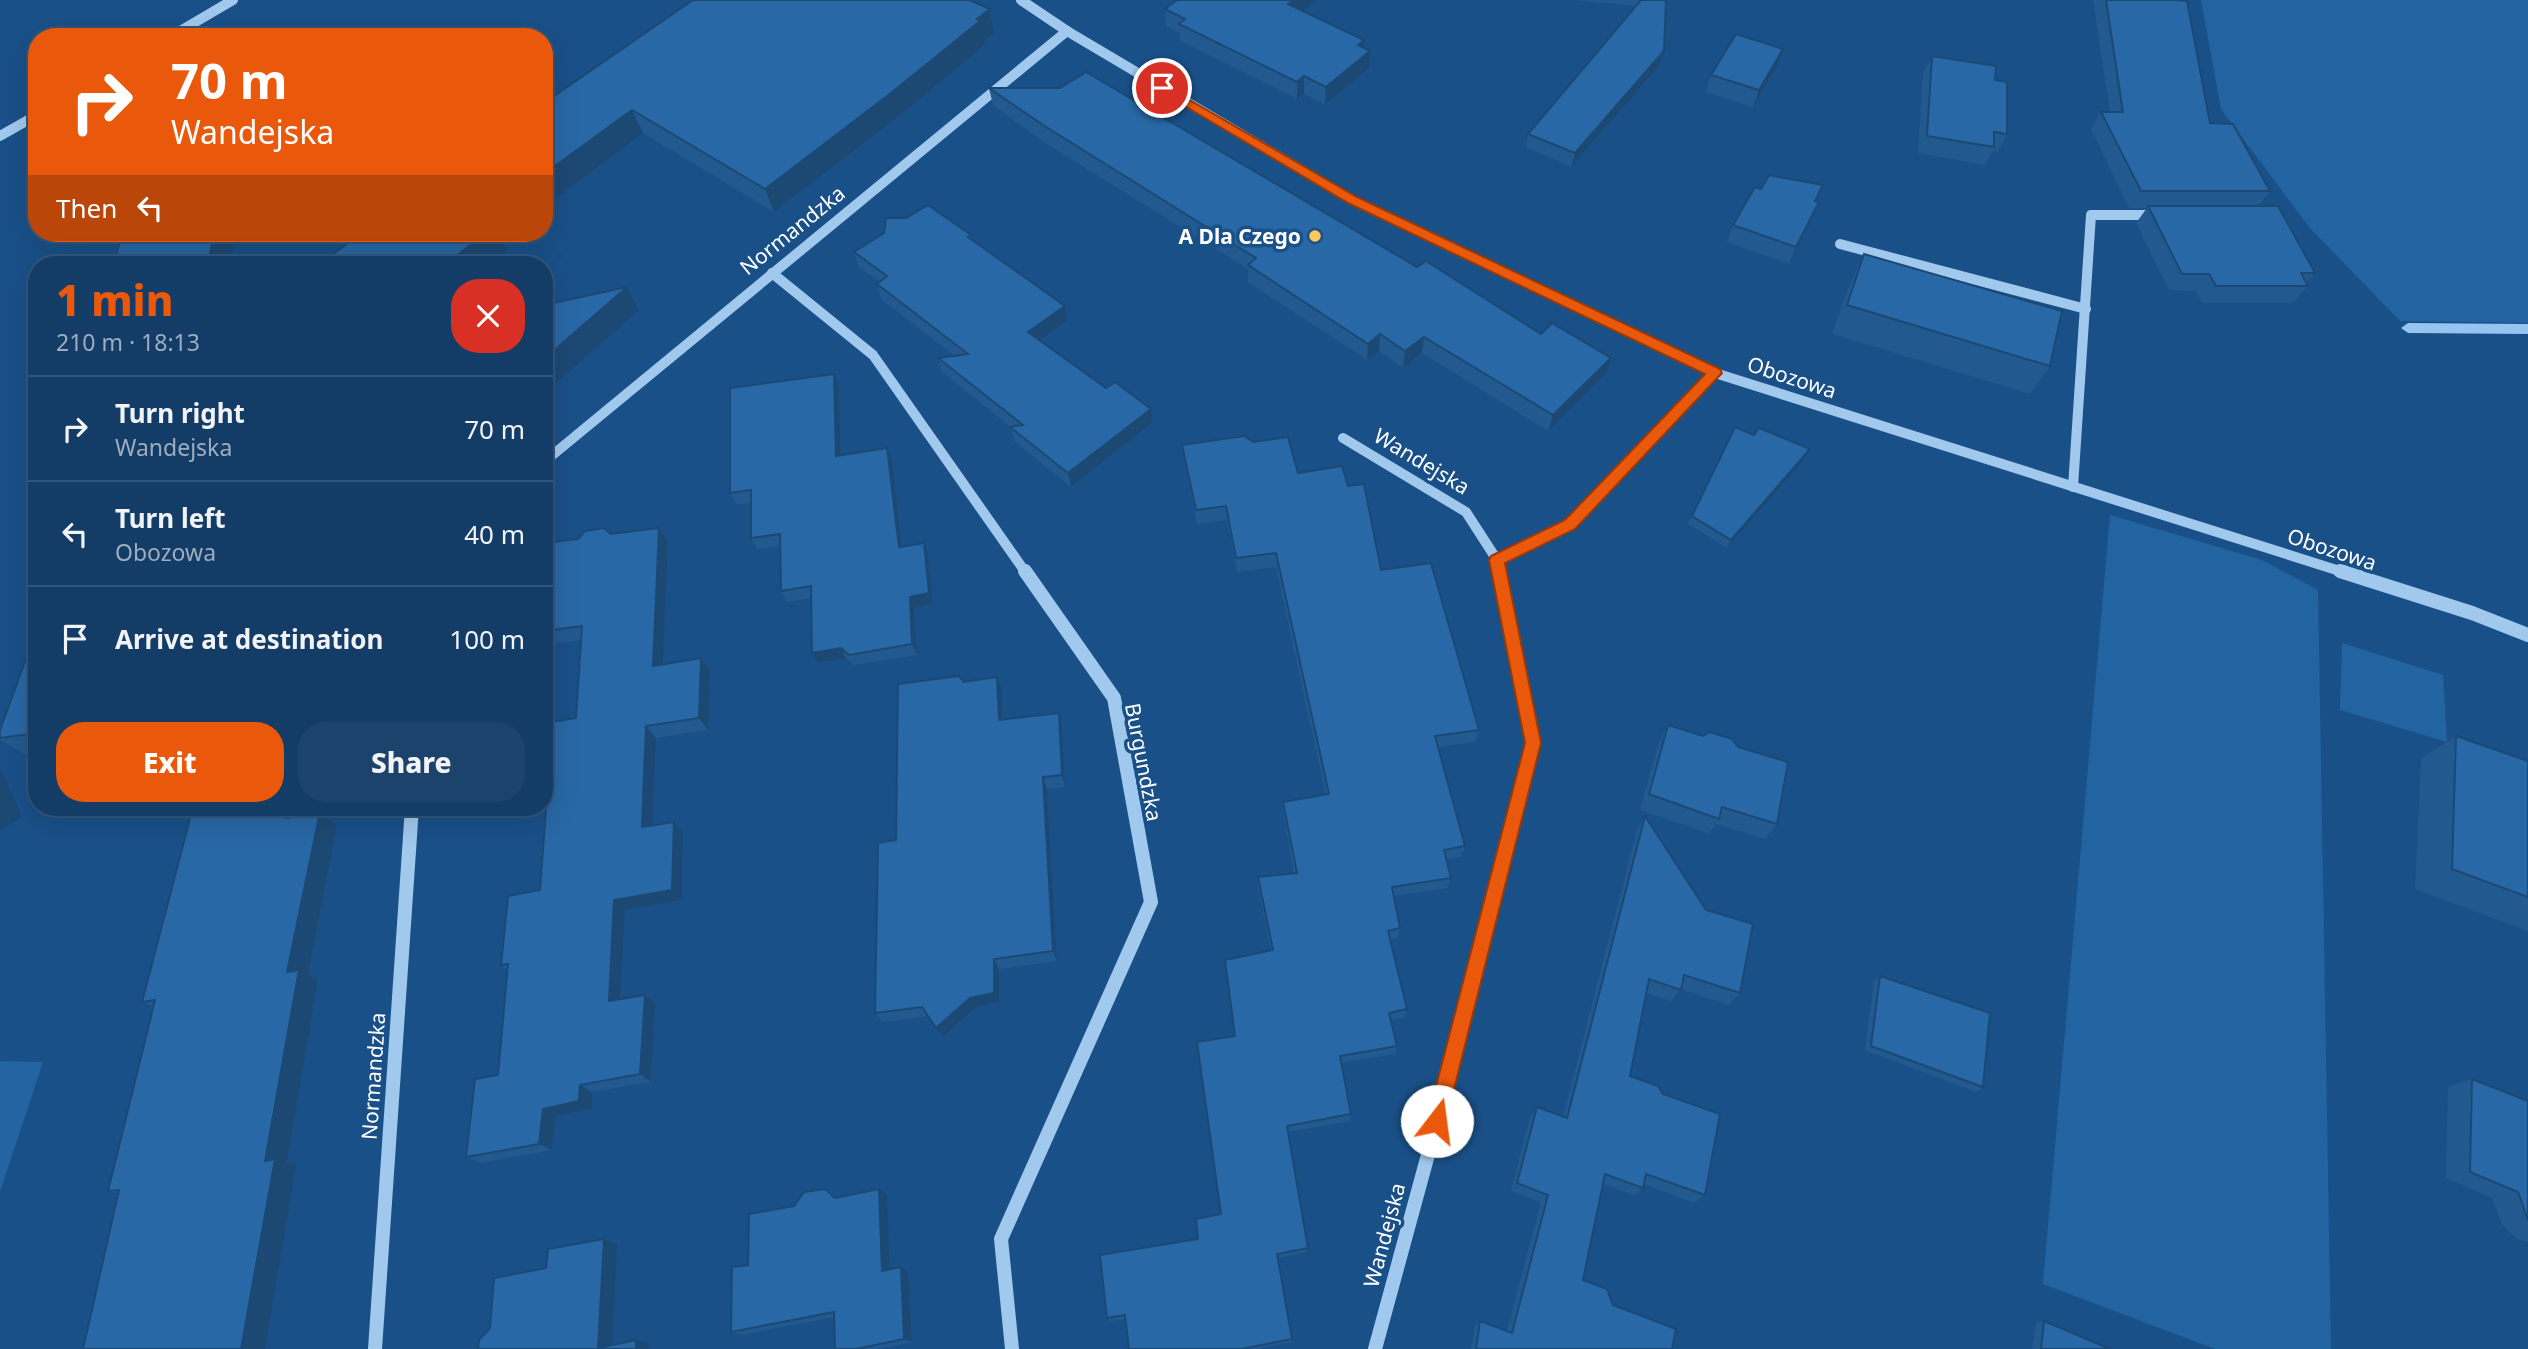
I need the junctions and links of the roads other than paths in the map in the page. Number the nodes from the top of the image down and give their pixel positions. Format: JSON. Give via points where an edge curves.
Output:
{"nodes":[{"id":1,"x":233,"y":0,"type":"edge"},
{"id":2,"x":1021,"y":0,"type":"edge"},
{"id":3,"x":185,"y":28,"type":"edge"},
{"id":4,"x":1067,"y":31,"type":"junction"},
{"id":5,"x":28,"y":120,"type":"edge"},
{"id":6,"x":0,"y":136,"type":"edge"},
{"id":7,"x":2174,"y":215,"type":"edge"},
{"id":8,"x":1840,"y":244,"type":"dead end"},
{"id":9,"x":772,"y":273,"type":"junction"},
{"id":10,"x":2086,"y":309,"type":"junction"},
{"id":11,"x":1715,"y":373,"type":"junction"},
{"id":12,"x":1343,"y":438,"type":"dead end"},
{"id":13,"x":553,"y":455,"type":"edge"},
{"id":14,"x":2073,"y":487,"type":"junction"},
{"id":15,"x":1497,"y":560,"type":"junction"},
{"id":16,"x":2528,"y":635,"type":"edge"},
{"id":17,"x":411,"y":816,"type":"edge"},
{"id":18,"x":375,"y":1349,"type":"edge"},
{"id":19,"x":1012,"y":1349,"type":"edge"},
{"id":20,"x":1375,"y":1349,"type":"edge"}],
"edges":[{"from":1,"to":3,"type":"street"},
{"from":2,"to":4,"type":"street","name":"Obozowa"},
{"from":4,"to":9,"type":"street","name":"Normandzka"},
{"from":4,"to":11,"type":"street","name":"Obozowa","via":[[1352,200]]},
{"from":5,"to":6,"type":"street"},
{"from":7,"to":10,"type":"street","via":[[2091,215]]},
{"from":8,"to":10,"type":"street"},
{"from":9,"to":13,"type":"street","name":"Normandzka"},
{"from":9,"to":19,"type":"street","name":"Burgundzka","via":[[873,355],[1114,698],[1151,902],[1001,1239]]},
{"from":10,"to":14,"type":"street"},
{"from":11,"to":14,"type":"street","name":"Obozowa"},
{"from":11,"to":15,"type":"street","via":[[1570,524]]},
{"from":12,"to":15,"type":"street","name":"Wandejska","via":[[1466,512]]},
{"from":14,"to":16,"type":"street","name":"Obozowa","via":[[2472,613]]},
{"from":15,"to":20,"type":"street","name":"Wandejska","via":[[1533,743],[1465,1019]]},
{"from":17,"to":18,"type":"street","name":"Normandzka"}]}
